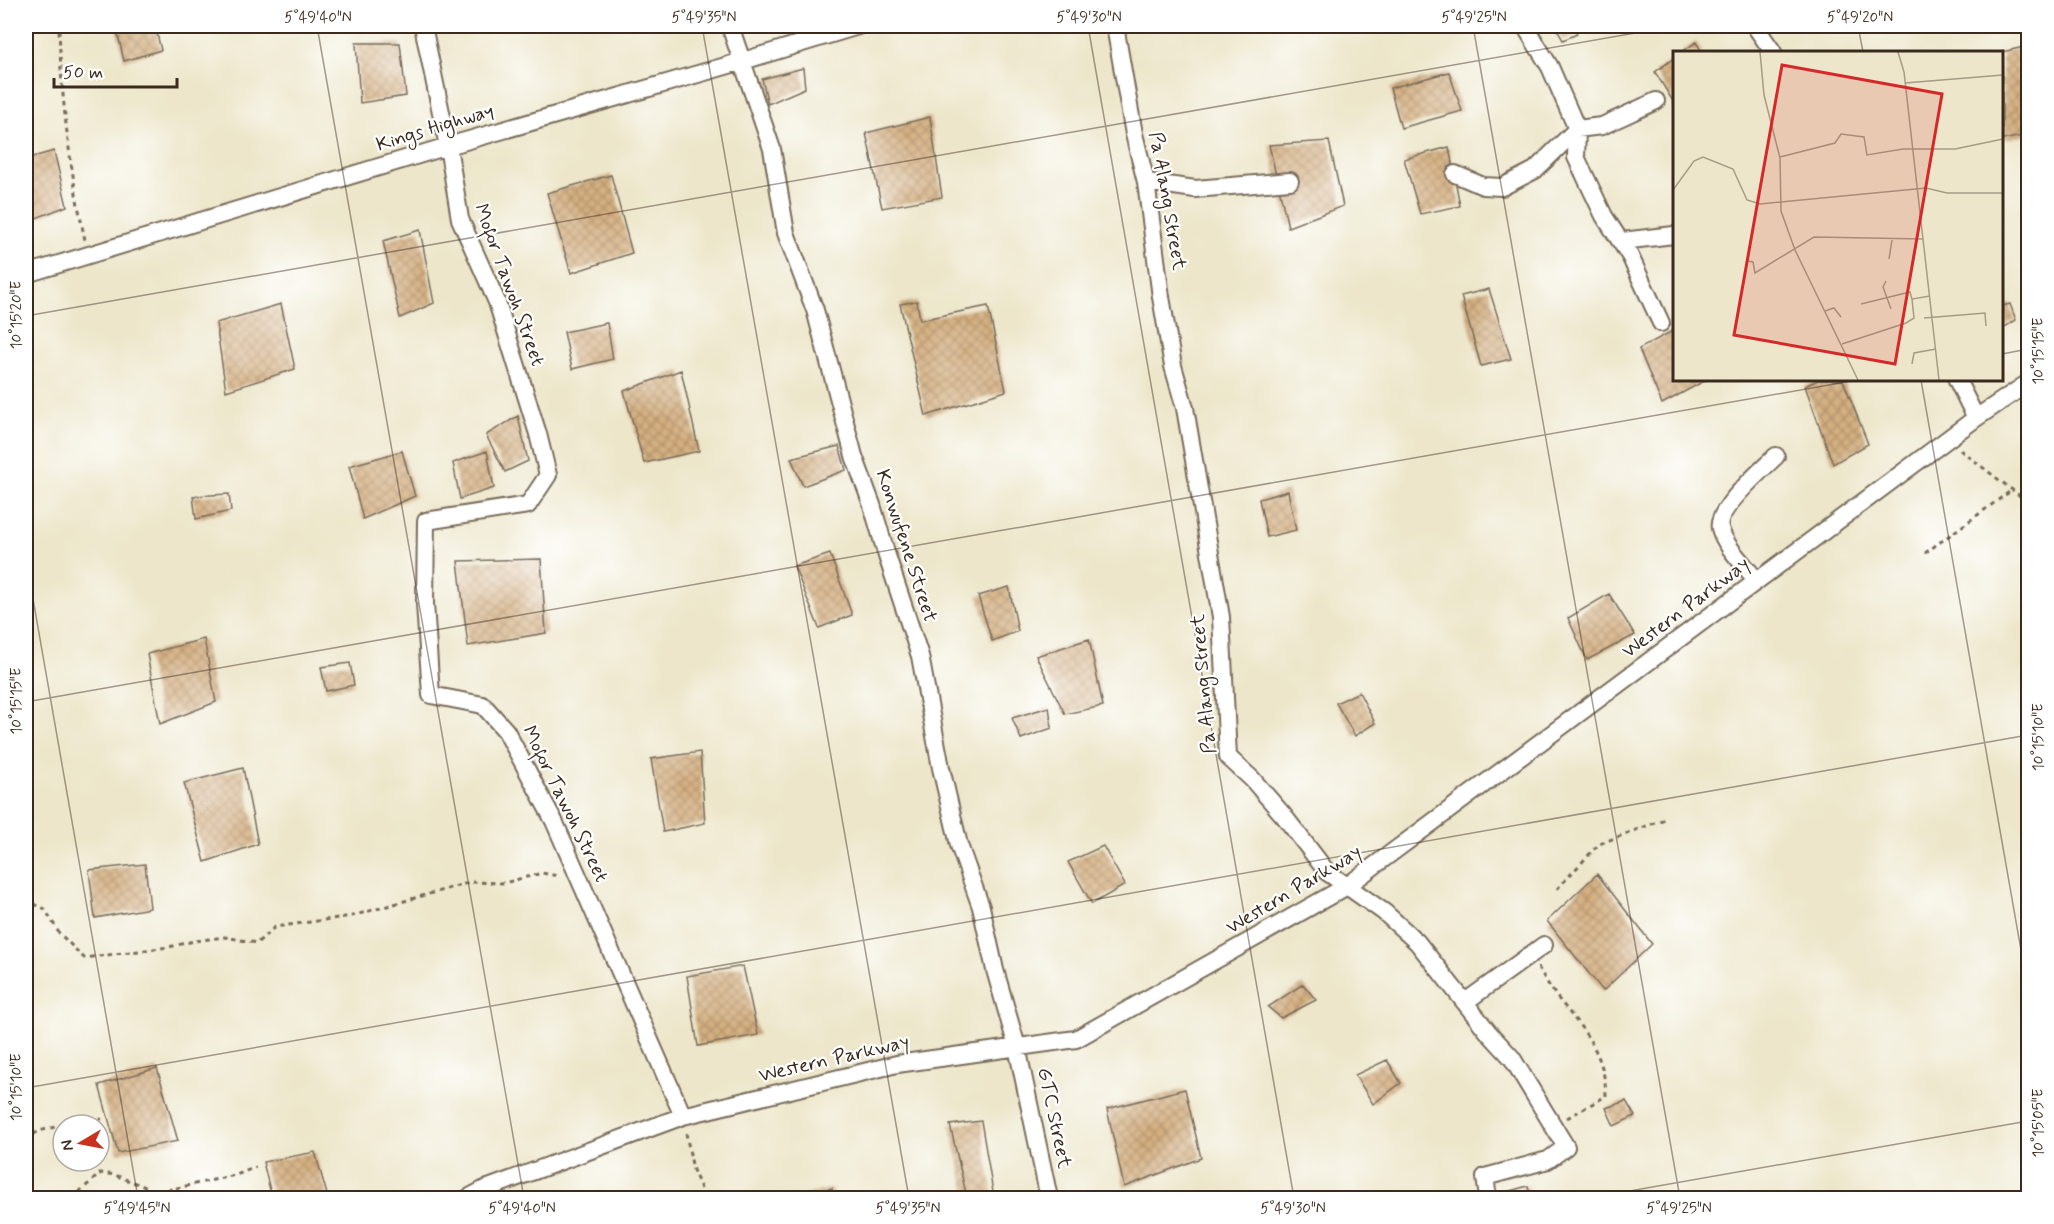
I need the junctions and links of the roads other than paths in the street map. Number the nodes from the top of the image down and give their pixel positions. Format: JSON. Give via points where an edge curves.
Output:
{"nodes":[{"id":1,"x":423,"y":26,"type":"edge"},
{"id":2,"x":730,"y":26,"type":"edge"},
{"id":3,"x":858,"y":26,"type":"edge"},
{"id":4,"x":1115,"y":26,"type":"edge"},
{"id":5,"x":1525,"y":26,"type":"edge"},
{"id":6,"x":1755,"y":26,"type":"edge"},
{"id":7,"x":1772,"y":51,"type":"edge"},
{"id":8,"x":743,"y":61,"type":"junction"},
{"id":9,"x":1656,"y":101,"type":"dead end"},
{"id":10,"x":1577,"y":129,"type":"junction"},
{"id":11,"x":448,"y":146,"type":"junction"},
{"id":12,"x":1455,"y":174,"type":"dead end"},
{"id":13,"x":1290,"y":181,"type":"dead end"},
{"id":14,"x":1146,"y":182,"type":"junction"},
{"id":15,"x":1673,"y":235,"type":"edge"},
{"id":16,"x":1622,"y":241,"type":"junction"},
{"id":17,"x":26,"y":274,"type":"edge"},
{"id":18,"x":1661,"y":323,"type":"dead end"},
{"id":19,"x":1958,"y":381,"type":"edge"},
{"id":20,"x":2028,"y":383,"type":"edge"},
{"id":21,"x":1976,"y":418,"type":"junction"},
{"id":22,"x":1776,"y":456,"type":"dead end"},
{"id":23,"x":1757,"y":581,"type":"junction"},
{"id":24,"x":1347,"y":886,"type":"junction"},
{"id":25,"x":1544,"y":945,"type":"dead end"},
{"id":26,"x":1465,"y":1002,"type":"junction"},
{"id":27,"x":1017,"y":1047,"type":"junction"},
{"id":28,"x":683,"y":1116,"type":"junction"},
{"id":29,"x":468,"y":1198,"type":"edge"},
{"id":30,"x":1049,"y":1198,"type":"edge"},
{"id":31,"x":1488,"y":1198,"type":"edge"}],
"edges":[{"from":1,"to":11,"type":"street"},
{"from":2,"to":8,"type":"street","name":"Konwufene Street"},
{"from":3,"to":8,"type":"street","name":"Kings Highway"},
{"from":4,"to":14,"type":"street","name":"Pa Alang Street"},
{"from":5,"to":10,"type":"street","via":[[1550,67]]},
{"from":6,"to":7,"type":"street"},
{"from":8,"to":11,"type":"street","name":"Kings Highway"},
{"from":8,"to":27,"type":"street","name":"Konwufene Street","via":[[772,149],[786,233],[815,310],[854,456],[920,656],[940,768],[959,845],[981,907]]},
{"from":9,"to":10,"type":"street","via":[[1602,126]]},
{"from":10,"to":12,"type":"street","via":[[1535,170],[1502,187],[1482,186]]},
{"from":10,"to":16,"type":"street","via":[[1576,157],[1604,216]]},
{"from":11,"to":17,"type":"street","name":"Kings Highway"},
{"from":11,"to":28,"type":"street","name":"Mofor Tawoh Street","via":[[460,219],[497,302],[548,475],[528,505],[426,521],[425,603],[431,695],[483,705],[506,731],[554,821]]},
{"from":13,"to":14,"type":"street","via":[[1195,189]]},
{"from":14,"to":24,"type":"street","name":"Pa Alang Street","via":[[1161,297],[1185,408],[1221,617],[1228,757],[1278,808],[1327,872]]},
{"from":15,"to":16,"type":"street"},
{"from":16,"to":18,"type":"street"},
{"from":19,"to":21,"type":"street"},
{"from":20,"to":21,"type":"street","name":"Western Parkway"},
{"from":21,"to":23,"type":"street","name":"Western Parkway"},
{"from":22,"to":23,"type":"street","via":[[1727,506],[1719,525],[1725,540]]},
{"from":23,"to":24,"type":"street","name":"Western Parkway"},
{"from":24,"to":26,"type":"street","name":"Pa Alang Street","via":[[1418,942]]},
{"from":24,"to":27,"type":"street","name":"Western Parkway","via":[[1076,1039]]},
{"from":25,"to":26,"type":"street"},
{"from":26,"to":31,"type":"street","name":"Pa Alang Street","via":[[1512,1058],[1566,1147],[1548,1160],[1485,1177]]},
{"from":27,"to":28,"type":"street","name":"Western Parkway","via":[[897,1064]]},
{"from":27,"to":30,"type":"street","name":"GTC Street"},
{"from":28,"to":29,"type":"street","name":"Western Parkway"}]}
